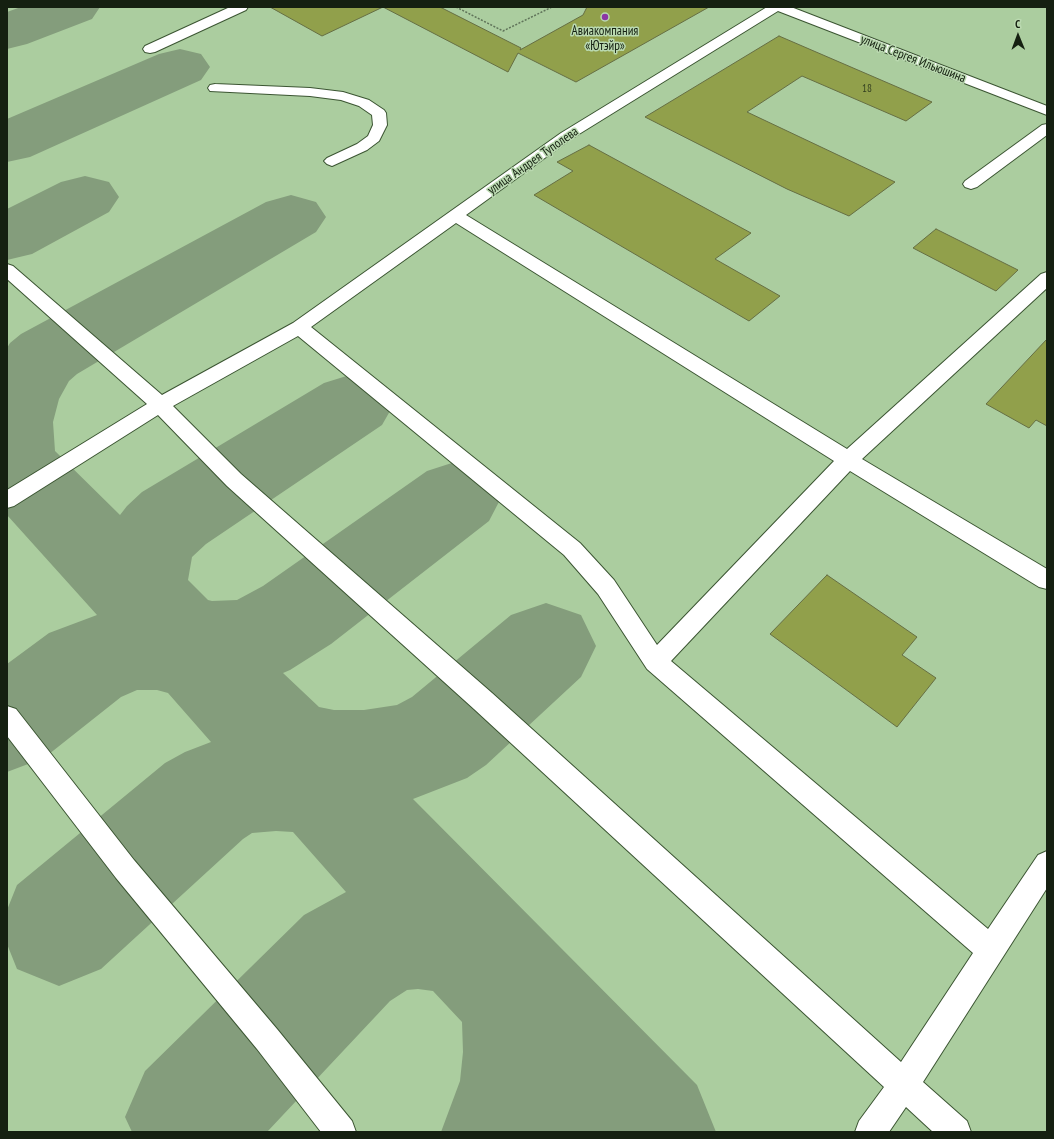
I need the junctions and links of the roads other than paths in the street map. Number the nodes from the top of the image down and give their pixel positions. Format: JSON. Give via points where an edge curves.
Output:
{"nodes":[{"id":1,"x":241,"y":7,"type":"edge"},
{"id":2,"x":778,"y":7,"type":"edge"},
{"id":3,"x":150,"y":49,"type":"dead end"},
{"id":4,"x":215,"y":88,"type":"dead end"},
{"id":5,"x":1047,"y":111,"type":"edge"},
{"id":6,"x":1047,"y":128,"type":"edge"},
{"id":7,"x":332,"y":161,"type":"dead end"},
{"id":8,"x":971,"y":184,"type":"dead end"},
{"id":9,"x":455,"y":215,"type":"junction"},
{"id":10,"x":7,"y":270,"type":"edge"},
{"id":11,"x":1047,"y":278,"type":"edge"},
{"id":12,"x":299,"y":327,"type":"junction"},
{"id":13,"x":160,"y":405,"type":"junction"},
{"id":14,"x":848,"y":460,"type":"junction"},
{"id":15,"x":7,"y":500,"type":"edge"},
{"id":16,"x":1047,"y":580,"type":"edge"},
{"id":17,"x":655,"y":662,"type":"junction"},
{"id":18,"x":7,"y":717,"type":"edge"},
{"id":19,"x":1047,"y":864,"type":"edge"},
{"id":20,"x":991,"y":950,"type":"junction"},
{"id":21,"x":904,"y":1085,"type":"junction"},
{"id":22,"x":341,"y":1132,"type":"edge"},
{"id":23,"x":870,"y":1132,"type":"edge"},
{"id":24,"x":956,"y":1132,"type":"edge"}],
"edges":[{"from":1,"to":3,"type":"street"},
{"from":2,"to":5,"type":"street","name":"улица Сергея Ильюшина"},
{"from":2,"to":9,"type":"street","name":"улица Андрея Туполева","via":[[566,136]]},
{"from":4,"to":7,"type":"street","via":[[343,96],[364,103],[378,113],[380,125],[374,138],[362,147]]},
{"from":6,"to":8,"type":"street"},
{"from":9,"to":12,"type":"street","name":"улица Андрея Туполева"},
{"from":9,"to":14,"type":"street"},
{"from":10,"to":13,"type":"street"},
{"from":11,"to":14,"type":"street"},
{"from":12,"to":13,"type":"street","name":"улица Андрея Туполева"},
{"from":12,"to":17,"type":"street","via":[[572,549],[606,587]]},
{"from":13,"to":15,"type":"street","name":"улица Андрея Туполева"},
{"from":13,"to":21,"type":"street","via":[[234,480],[483,701]]},
{"from":14,"to":16,"type":"street"},
{"from":14,"to":17,"type":"street"},
{"from":17,"to":20,"type":"street"},
{"from":18,"to":22,"type":"street","via":[[126,869]]},
{"from":19,"to":20,"type":"street"},
{"from":20,"to":21,"type":"street"},
{"from":21,"to":23,"type":"street"},
{"from":21,"to":24,"type":"street"}]}
